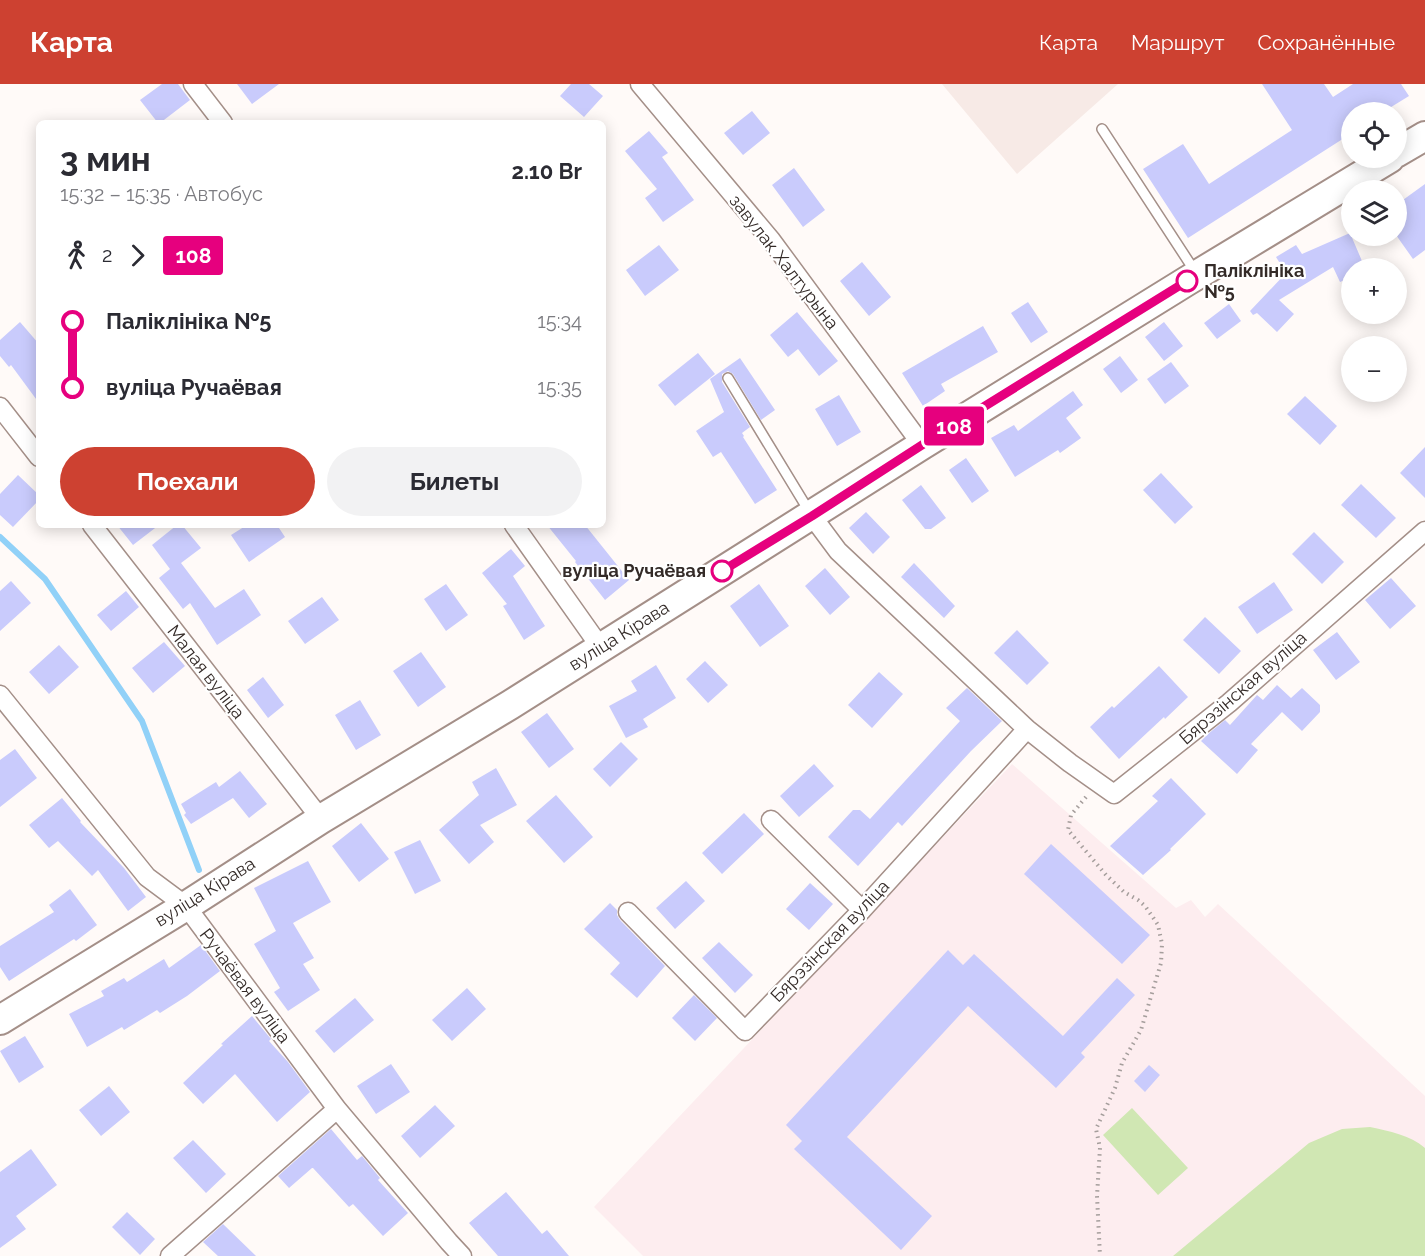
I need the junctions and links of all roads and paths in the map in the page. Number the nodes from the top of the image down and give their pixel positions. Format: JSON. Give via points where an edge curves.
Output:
{"nodes":[{"id":1,"x":193,"y":84,"type":"edge"},
{"id":2,"x":640,"y":84,"type":"edge"},
{"id":3,"x":221,"y":120,"type":"edge"},
{"id":4,"x":1102,"y":129,"type":"dead end"},
{"id":5,"x":1425,"y":136,"type":"edge"},
{"id":6,"x":1407,"y":147,"type":"edge"},
{"id":7,"x":1374,"y":168,"type":"edge"},
{"id":8,"x":1197,"y":275,"type":"junction"},
{"id":9,"x":728,"y":378,"type":"dead end"},
{"id":10,"x":0,"y":407,"type":"edge"},
{"id":11,"x":922,"y":445,"type":"junction"},
{"id":12,"x":36,"y":453,"type":"edge"},
{"id":13,"x":812,"y":516,"type":"junction"},
{"id":14,"x":94,"y":528,"type":"edge"},
{"id":15,"x":516,"y":528,"type":"edge"},
{"id":16,"x":1425,"y":531,"type":"edge"},
{"id":17,"x":601,"y":648,"type":"junction"},
{"id":18,"x":0,"y":694,"type":"edge"},
{"id":19,"x":1027,"y":729,"type":"junction"},
{"id":20,"x":1098,"y":783,"type":"junction"},
{"id":21,"x":321,"y":819,"type":"junction"},
{"id":22,"x":771,"y":820,"type":"dead end"},
{"id":23,"x":186,"y":906,"type":"junction"},
{"id":24,"x":862,"y":910,"type":"junction"},
{"id":25,"x":628,"y":912,"type":"dead end"},
{"id":26,"x":0,"y":1020,"type":"edge"},
{"id":27,"x":337,"y":1109,"type":"junction"},
{"id":28,"x":170,"y":1256,"type":"edge"},
{"id":29,"x":462,"y":1256,"type":"edge"},
{"id":30,"x":1100,"y":1256,"type":"edge"}],
"edges":[{"from":1,"to":3,"type":"street"},
{"from":2,"to":11,"type":"street","name":"завулак Халтурына","via":[[771,240]]},
{"from":4,"to":8,"type":"lane"},
{"from":5,"to":6,"type":"main road"},
{"from":7,"to":8,"type":"main road","name":"вуліца Кірава"},
{"from":8,"to":11,"type":"main road","name":"вуліца Кірава"},
{"from":9,"to":13,"type":"lane"},
{"from":10,"to":12,"type":"street"},
{"from":11,"to":13,"type":"main road","name":"вуліца Кірава"},
{"from":13,"to":17,"type":"main road","name":"вуліца Кірава"},
{"from":13,"to":19,"type":"street","name":"Бярэзінская вуліца","via":[[838,551]]},
{"from":14,"to":21,"type":"street","name":"Малая вуліца"},
{"from":15,"to":17,"type":"street"},
{"from":16,"to":20,"type":"street","name":"Бярэзінская вуліца","via":[[1228,703],[1114,794]]},
{"from":17,"to":21,"type":"main road","name":"вуліца Кірава"},
{"from":18,"to":23,"type":"street","name":"Ручаёвая вуліца","via":[[147,877]]},
{"from":19,"to":20,"type":"street","name":"Бярэзінская вуліца"},
{"from":19,"to":24,"type":"street","name":"Бярэзінская вуліца"},
{"from":20,"to":30,"type":"path","via":[[1071,815],[1068,830],[1106,875],[1145,906],[1158,925],[1162,952],[1141,1030],[1122,1063],[1096,1129],[1100,1148]]},
{"from":21,"to":23,"type":"main road","name":"вуліца Кірава"},
{"from":22,"to":24,"type":"street"},
{"from":23,"to":26,"type":"main road","name":"вуліца Кірава"},
{"from":23,"to":27,"type":"street","name":"Ручаёвая вуліца"},
{"from":24,"to":25,"type":"street","name":"Бярэзінская вуліца","via":[[745,1030]]},
{"from":27,"to":28,"type":"street"},
{"from":27,"to":29,"type":"street","name":"Ручаёвая вуліца"}]}
